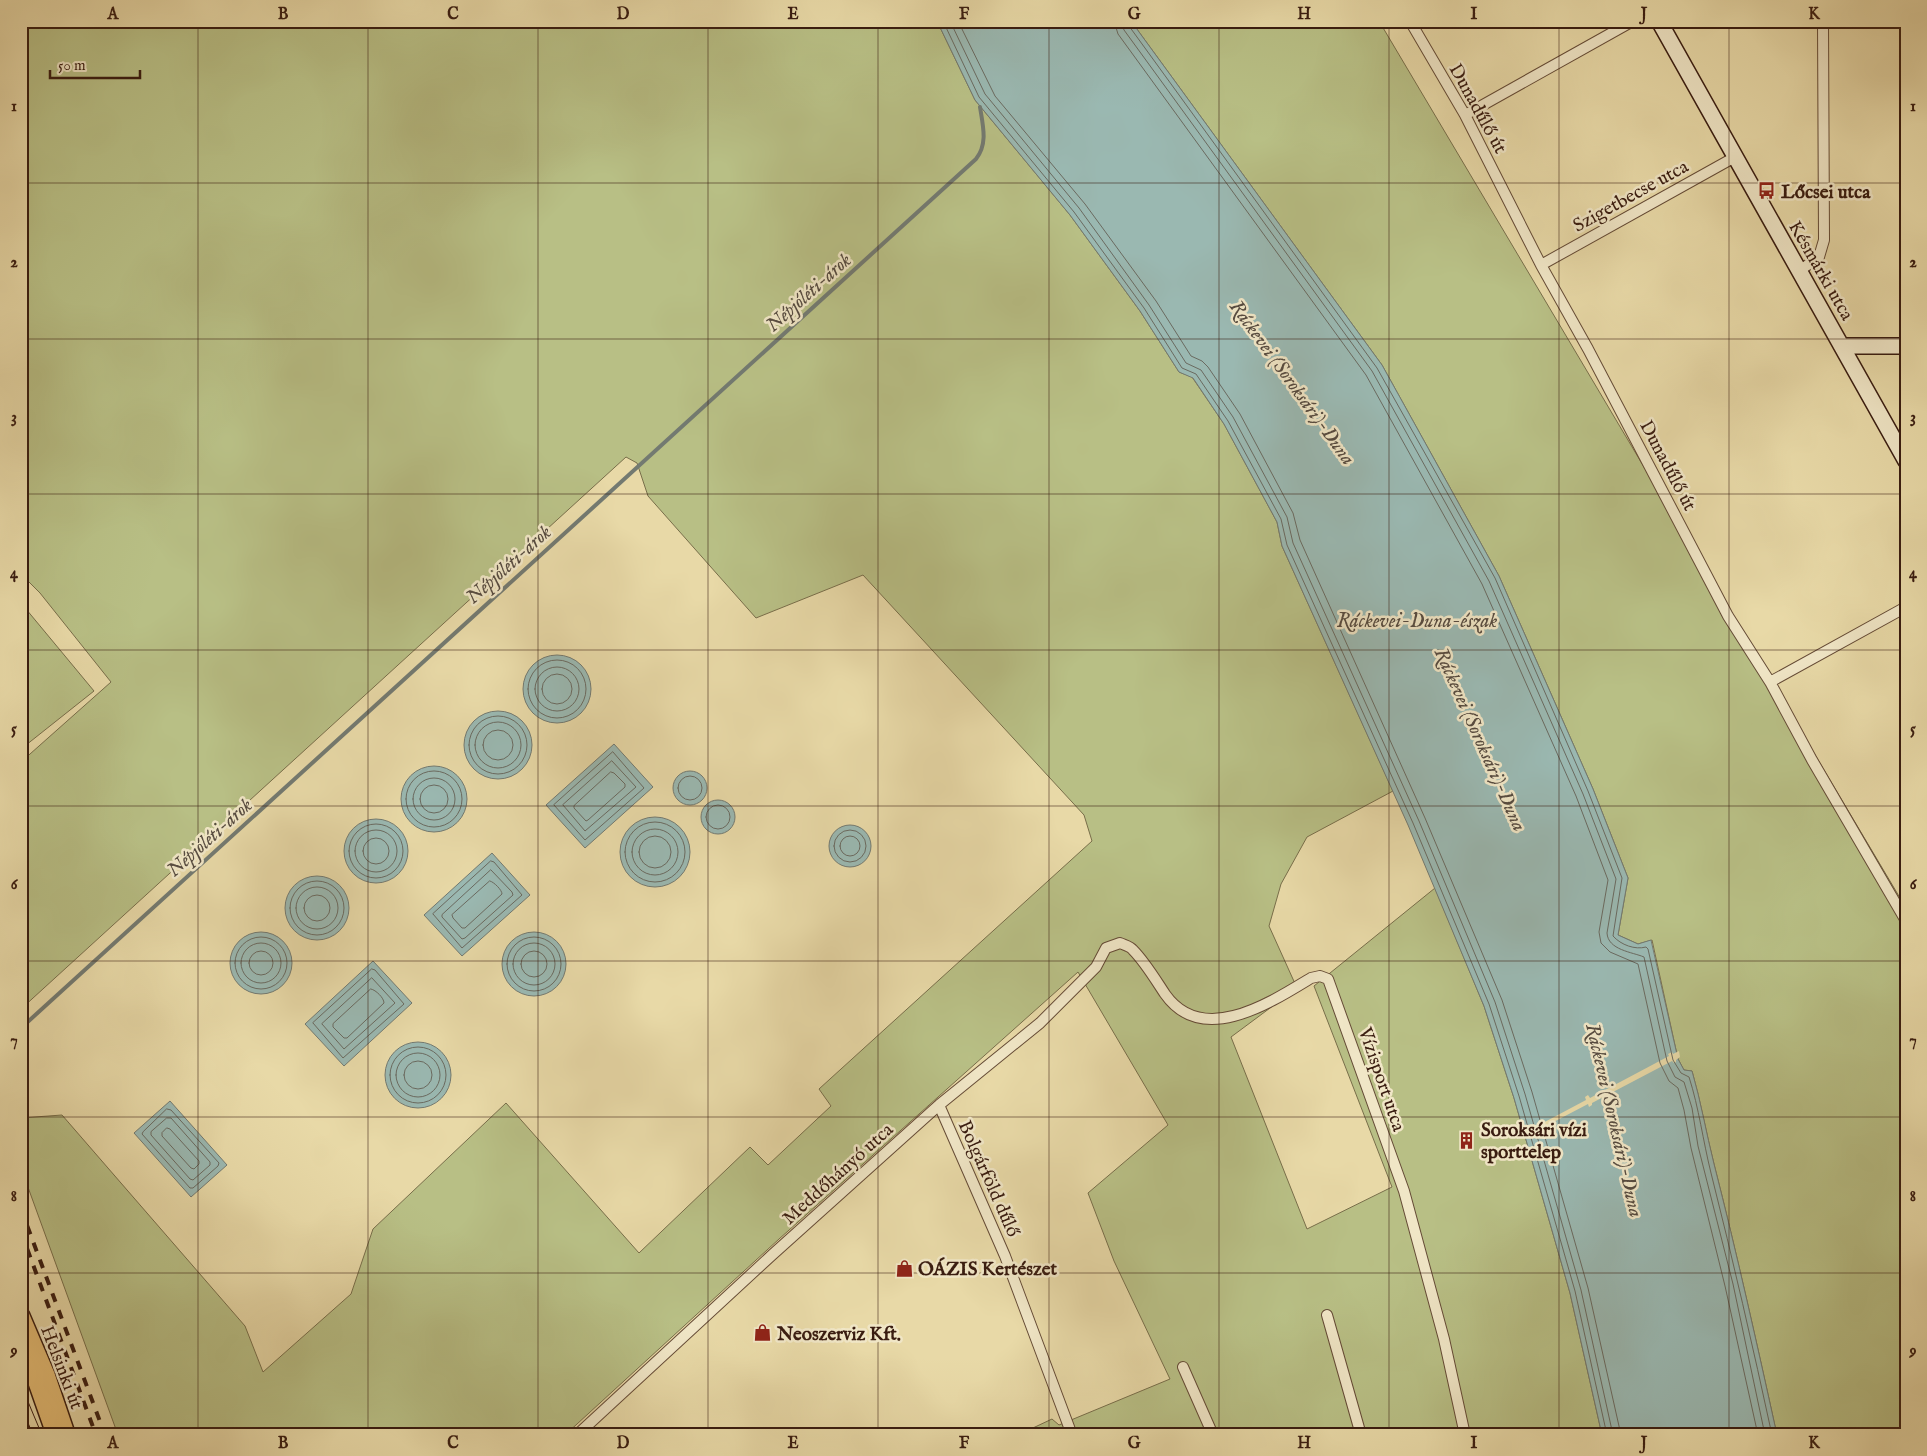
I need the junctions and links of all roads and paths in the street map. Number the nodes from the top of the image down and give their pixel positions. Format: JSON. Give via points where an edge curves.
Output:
{"nodes":[{"id":1,"x":1410,"y":21,"type":"edge"},
{"id":2,"x":1632,"y":21,"type":"edge"},
{"id":3,"x":1659,"y":21,"type":"edge"},
{"id":4,"x":1822,"y":21,"type":"edge"},
{"id":5,"x":1465,"y":115,"type":"junction"},
{"id":6,"x":1735,"y":157,"type":"junction"},
{"id":7,"x":1541,"y":264,"type":"junction"},
{"id":8,"x":1799,"y":271,"type":"junction"},
{"id":9,"x":1842,"y":346,"type":"junction"},
{"id":10,"x":1906,"y":346,"type":"edge"},
{"id":11,"x":1906,"y":461,"type":"edge"},
{"id":12,"x":1906,"y":608,"type":"edge"},
{"id":13,"x":1770,"y":682,"type":"junction"},
{"id":14,"x":1906,"y":921,"type":"edge"},
{"id":15,"x":1120,"y":942,"type":"joint"},
{"id":16,"x":939,"y":1105,"type":"junction"},
{"id":17,"x":21,"y":1314,"type":"edge"},
{"id":18,"x":1327,"y":1315,"type":"dead end"},
{"id":19,"x":21,"y":1347,"type":"edge"},
{"id":20,"x":1183,"y":1367,"type":"dead end"},
{"id":21,"x":21,"y":1427,"type":"edge"},
{"id":22,"x":25,"y":1435,"type":"edge"},
{"id":23,"x":55,"y":1435,"type":"edge"},
{"id":24,"x":67,"y":1435,"type":"edge"},
{"id":25,"x":577,"y":1435,"type":"edge"},
{"id":26,"x":1072,"y":1435,"type":"edge"},
{"id":27,"x":1213,"y":1435,"type":"edge"},
{"id":28,"x":1360,"y":1435,"type":"edge"},
{"id":29,"x":1465,"y":1435,"type":"edge"}],
"edges":[{"from":1,"to":5,"type":"street","name":"Dunadűlő út"},
{"from":2,"to":5,"type":"street"},
{"from":3,"to":6,"type":"street","name":"Késmárki utca"},
{"from":4,"to":8,"type":"street","via":[[1824,240],[1819,257]]},
{"from":5,"to":7,"type":"street","name":"Dunadűlő út"},
{"from":6,"to":7,"type":"street","name":"Szigetbecse utca"},
{"from":6,"to":8,"type":"street","name":"Késmárki utca"},
{"from":7,"to":13,"type":"street","name":"Dunadűlő út","via":[[1728,616]]},
{"from":8,"to":9,"type":"street","name":"Késmárki utca"},
{"from":9,"to":10,"type":"street"},
{"from":9,"to":11,"type":"street","name":"Késmárki utca"},
{"from":12,"to":13,"type":"street"},
{"from":13,"to":14,"type":"street","name":"Dunadűlő út"},
{"from":15,"to":16,"type":"street","name":"Meddőhányó utca","via":[[1106,948],[1096,967],[1040,1023]]},
{"from":15,"to":29,"type":"street","name":"Vízisport utca","via":[[1132,948],[1179,1010],[1207,1019],[1233,1017],[1251,1010],[1311,978],[1320,976],[1328,979],[1404,1190],[1444,1340]]},
{"from":16,"to":25,"type":"street","name":"Meddőhányó utca"},
{"from":16,"to":26,"type":"street","name":"Bolgárföld dűlő","via":[[1005,1256]]},
{"from":17,"to":24,"type":"main road","name":"Helsinki út"},
{"from":18,"to":28,"type":"street"},
{"from":19,"to":23,"type":"main road","name":"Helsinki út"},
{"from":20,"to":27,"type":"street"},
{"from":21,"to":22,"type":"street"}]}
